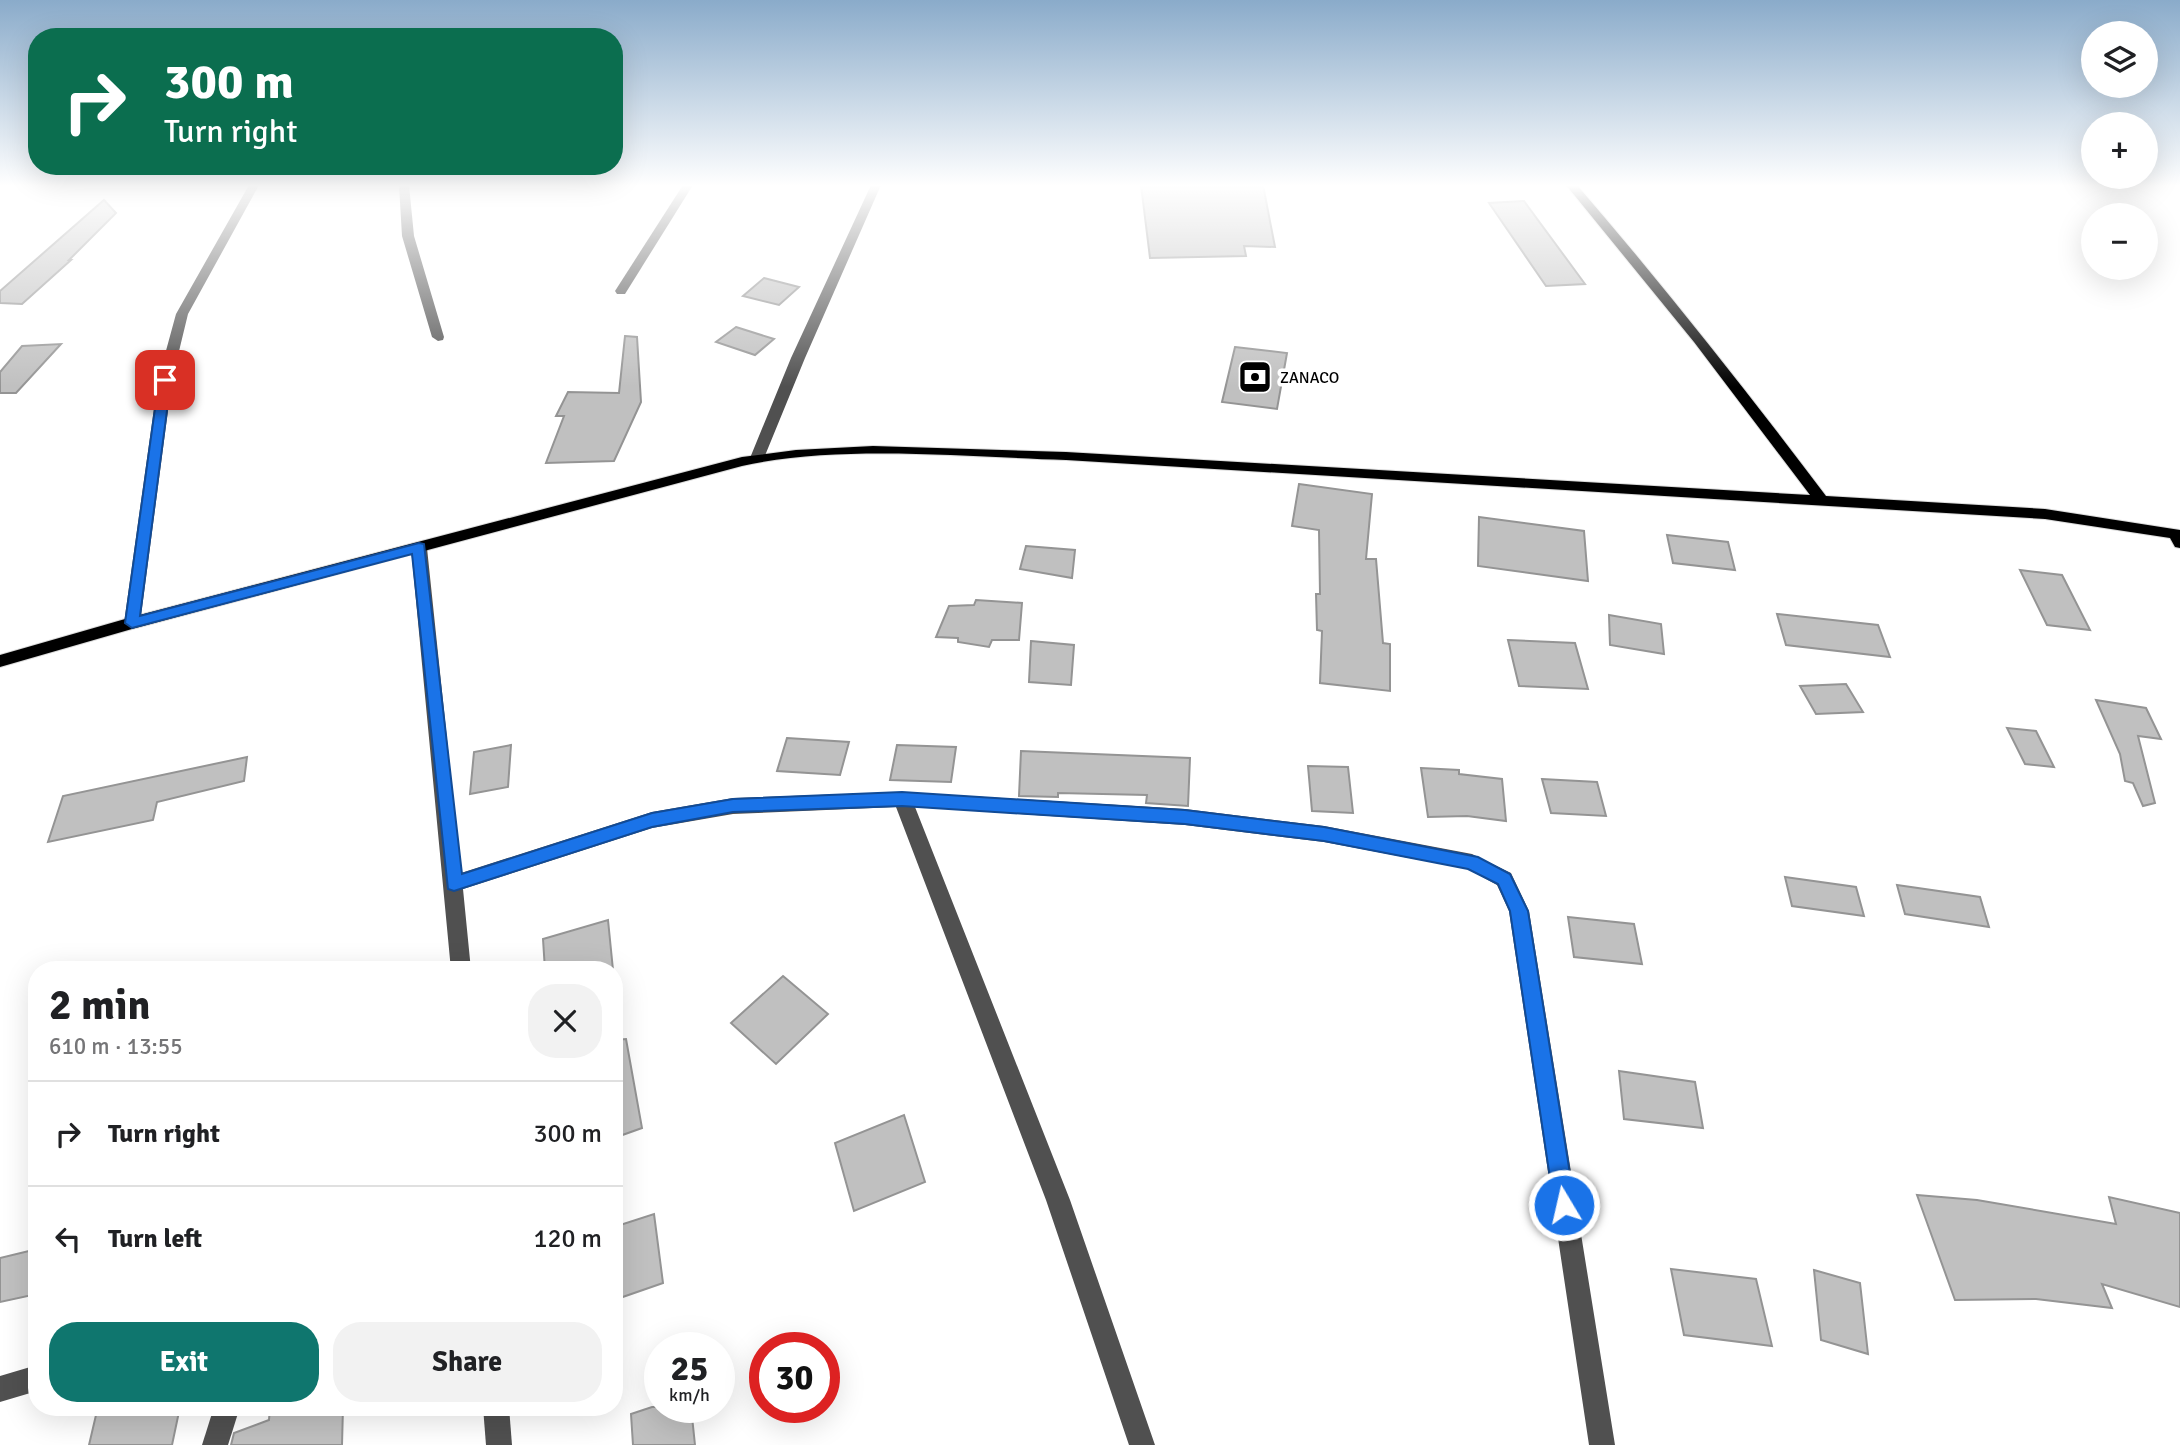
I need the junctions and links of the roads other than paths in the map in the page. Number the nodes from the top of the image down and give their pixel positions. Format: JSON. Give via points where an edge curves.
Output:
{"nodes":[{"id":1,"x":217,"y":252,"type":"edge"},
{"id":2,"x":414,"y":252,"type":"edge"},
{"id":3,"x":645,"y":252,"type":"edge"},
{"id":4,"x":846,"y":252,"type":"edge"},
{"id":5,"x":1630,"y":252,"type":"edge"},
{"id":6,"x":621,"y":291,"type":"dead end"},
{"id":7,"x":438,"y":337,"type":"dead end"},
{"id":8,"x":757,"y":458,"type":"junction"},
{"id":9,"x":1821,"y":500,"type":"junction"},
{"id":10,"x":2179,"y":537,"type":"edge"},
{"id":11,"x":419,"y":548,"type":"junction"},
{"id":12,"x":132,"y":623,"type":"junction"},
{"id":13,"x":0,"y":661,"type":"edge"},
{"id":14,"x":902,"y":799,"type":"junction"},
{"id":15,"x":454,"y":884,"type":"junction"},
{"id":16,"x":460,"y":961,"type":"edge"},
{"id":17,"x":28,"y":1380,"type":"edge"},
{"id":18,"x":0,"y":1388,"type":"edge"},
{"id":19,"x":224,"y":1416,"type":"edge"},
{"id":20,"x":497,"y":1416,"type":"edge"},
{"id":21,"x":215,"y":1445,"type":"edge"},
{"id":22,"x":499,"y":1445,"type":"edge"},
{"id":23,"x":1142,"y":1445,"type":"edge"},
{"id":24,"x":1602,"y":1445,"type":"edge"}],
"edges":[{"from":1,"to":12,"type":"street","via":[[183,314],[165,380]]},
{"from":2,"to":7,"type":"street"},
{"from":3,"to":6,"type":"street"},
{"from":4,"to":8,"type":"street"},
{"from":5,"to":9,"type":"main road","via":[[1731,377]]},
{"from":8,"to":9,"type":"main road","via":[[909,452],[1066,456]]},
{"from":8,"to":11,"type":"main road"},
{"from":9,"to":10,"type":"main road","via":[[2045,514]]},
{"from":11,"to":12,"type":"main road"},
{"from":11,"to":15,"type":"street"},
{"from":12,"to":13,"type":"main road"},
{"from":14,"to":15,"type":"street","via":[[733,806],[652,820]]},
{"from":14,"to":23,"type":"street","via":[[1041,1149]]},
{"from":14,"to":24,"type":"street","via":[[1185,817],[1324,834],[1472,862],[1504,879],[1519,911]]},
{"from":15,"to":16,"type":"street"},
{"from":17,"to":18,"type":"street"},
{"from":19,"to":21,"type":"street"},
{"from":20,"to":22,"type":"street"}]}
